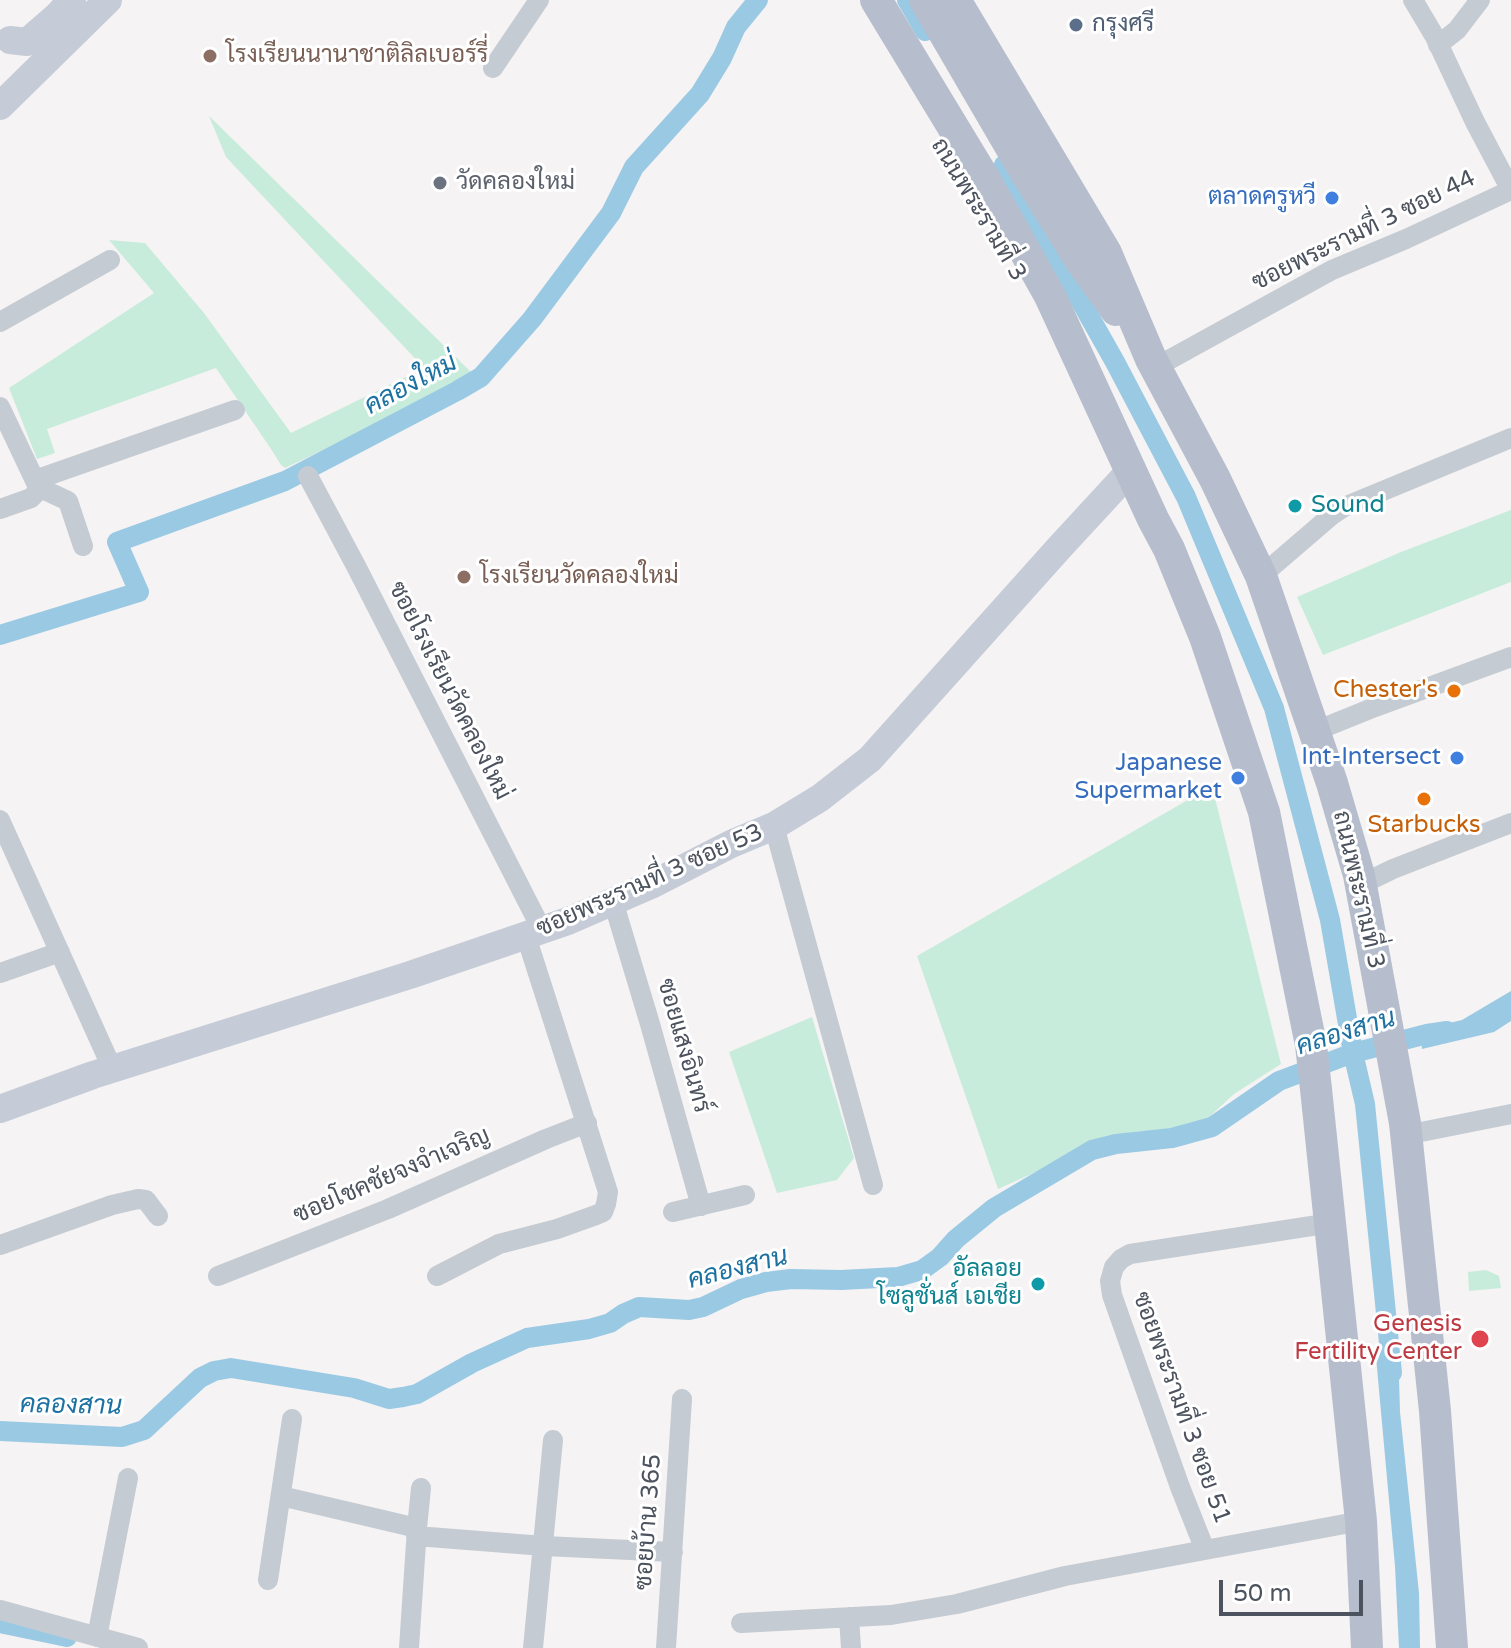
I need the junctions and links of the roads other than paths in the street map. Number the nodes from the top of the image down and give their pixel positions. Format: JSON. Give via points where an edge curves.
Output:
{"nodes":[{"id":1,"x":51,"y":0,"type":"edge"},
{"id":2,"x":72,"y":0,"type":"edge"},
{"id":3,"x":108,"y":0,"type":"edge"},
{"id":4,"x":539,"y":0,"type":"edge"},
{"id":5,"x":851,"y":0,"type":"edge"},
{"id":6,"x":876,"y":0,"type":"edge"},
{"id":7,"x":925,"y":0,"type":"edge"},
{"id":8,"x":955,"y":0,"type":"edge"},
{"id":9,"x":1413,"y":0,"type":"edge"},
{"id":10,"x":1480,"y":0,"type":"edge"},
{"id":11,"x":1438,"y":45,"type":"junction"},
{"id":12,"x":5,"y":46,"type":"edge"},
{"id":13,"x":493,"y":68,"type":"dead end"},
{"id":14,"x":0,"y":106,"type":"edge"},
{"id":15,"x":1511,"y":190,"type":"edge"},
{"id":16,"x":110,"y":260,"type":"dead end"},
{"id":17,"x":0,"y":322,"type":"edge"},
{"id":18,"x":1154,"y":363,"type":"junction"},
{"id":19,"x":0,"y":407,"type":"edge"},
{"id":20,"x":235,"y":410,"type":"dead end"},
{"id":21,"x":1107,"y":419,"type":"junction"},
{"id":22,"x":1511,"y":438,"type":"edge"},
{"id":23,"x":1131,"y":470,"type":"junction"},
{"id":24,"x":308,"y":476,"type":"dead end"},
{"id":25,"x":36,"y":484,"type":"junction"},
{"id":26,"x":0,"y":509,"type":"edge"},
{"id":27,"x":83,"y":546,"type":"dead end"},
{"id":28,"x":1261,"y":576,"type":"junction"},
{"id":29,"x":1511,"y":657,"type":"edge"},
{"id":30,"x":1313,"y":732,"type":"junction"},
{"id":31,"x":0,"y":820,"type":"edge"},
{"id":32,"x":1511,"y":823,"type":"edge"},
{"id":33,"x":774,"y":826,"type":"junction"},
{"id":34,"x":9,"y":863,"type":"edge"},
{"id":35,"x":1360,"y":885,"type":"junction"},
{"id":36,"x":613,"y":901,"type":"junction"},
{"id":37,"x":534,"y":933,"type":"junction"},
{"id":38,"x":60,"y":952,"type":"junction"},
{"id":39,"x":0,"y":973,"type":"edge"},
{"id":40,"x":112,"y":1068,"type":"junction"},
{"id":41,"x":0,"y":1109,"type":"edge"},
{"id":42,"x":1511,"y":1114,"type":"edge"},
{"id":43,"x":587,"y":1123,"type":"junction"},
{"id":44,"x":1406,"y":1135,"type":"junction"},
{"id":45,"x":873,"y":1185,"type":"dead end"},
{"id":46,"x":745,"y":1195,"type":"dead end"},
{"id":47,"x":701,"y":1206,"type":"junction"},
{"id":48,"x":673,"y":1212,"type":"dead end"},
{"id":49,"x":158,"y":1216,"type":"dead end"},
{"id":50,"x":1331,"y":1223,"type":"junction"},
{"id":51,"x":0,"y":1245,"type":"edge"},
{"id":52,"x":218,"y":1276,"type":"dead end"},
{"id":53,"x":437,"y":1276,"type":"dead end"},
{"id":54,"x":682,"y":1399,"type":"dead end"},
{"id":55,"x":292,"y":1419,"type":"dead end"},
{"id":56,"x":553,"y":1440,"type":"dead end"},
{"id":57,"x":128,"y":1478,"type":"dead end"},
{"id":58,"x":421,"y":1488,"type":"dead end"},
{"id":59,"x":281,"y":1496,"type":"junction"},
{"id":60,"x":1361,"y":1521,"type":"junction"},
{"id":61,"x":416,"y":1532,"type":"junction"},
{"id":62,"x":544,"y":1546,"type":"junction"},
{"id":63,"x":1205,"y":1550,"type":"junction"},
{"id":64,"x":673,"y":1552,"type":"junction"},
{"id":65,"x":1083,"y":1573,"type":"junction"},
{"id":66,"x":268,"y":1580,"type":"dead end"},
{"id":67,"x":948,"y":1593,"type":"dead end"},
{"id":68,"x":0,"y":1610,"type":"edge"},
{"id":69,"x":849,"y":1617,"type":"junction"},
{"id":70,"x":741,"y":1623,"type":"dead end"},
{"id":71,"x":97,"y":1637,"type":"junction"},
{"id":72,"x":138,"y":1648,"type":"edge"},
{"id":73,"x":409,"y":1648,"type":"edge"},
{"id":74,"x":533,"y":1648,"type":"edge"},
{"id":75,"x":666,"y":1648,"type":"edge"},
{"id":76,"x":851,"y":1648,"type":"edge"},
{"id":77,"x":1367,"y":1648,"type":"edge"},
{"id":78,"x":1452,"y":1648,"type":"edge"}],
"edges":[{"from":1,"to":12,"type":"street"},
{"from":2,"to":12,"type":"street","via":[[27,42]]},
{"from":3,"to":14,"type":"street"},
{"from":4,"to":13,"type":"street"},
{"from":5,"to":21,"type":"main road","name":"ถนนพระรามที่ 3"},
{"from":6,"to":21,"type":"main road","name":"ถนนพระรามที่ 3","via":[[1050,296]]},
{"from":7,"to":18,"type":"main road","name":"ถนนพระรามที่ 3","via":[[1083,264]]},
{"from":8,"to":18,"type":"main road","name":"ถนนพระรามที่ 3","via":[[1106,253]]},
{"from":9,"to":11,"type":"street"},
{"from":10,"to":11,"type":"street"},
{"from":11,"to":15,"type":"street"},
{"from":15,"to":18,"type":"street","name":"ซอยพระรามที่ 3 ซอย 44","via":[[1332,270]]},
{"from":16,"to":17,"type":"street"},
{"from":18,"to":28,"type":"main road","name":"ถนนพระรามที่ 3"},
{"from":19,"to":25,"type":"street"},
{"from":20,"to":25,"type":"street"},
{"from":21,"to":23,"type":"main road","name":"ถนนพระรามที่ 3"},
{"from":22,"to":28,"type":"street","via":[[1344,507]]},
{"from":23,"to":33,"type":"street","name":"ซอยพระรามที่ 3 ซอย 53","via":[[870,759]]},
{"from":23,"to":50,"type":"main road","name":"ถนนพระรามที่ 3","via":[[1205,637],[1264,812],[1311,1045]]},
{"from":24,"to":37,"type":"street","name":"ซอยโรงเรียนวัดคลองใหม่"},
{"from":25,"to":26,"type":"street","via":[[31,498]]},
{"from":25,"to":27,"type":"street","via":[[68,501]]},
{"from":28,"to":30,"type":"main road","name":"ถนนพระรามที่ 3"},
{"from":29,"to":30,"type":"street"},
{"from":30,"to":35,"type":"main road","name":"ถนนพระรามที่ 3"},
{"from":31,"to":34,"type":"street"},
{"from":32,"to":35,"type":"street"},
{"from":33,"to":36,"type":"street","name":"ซอยพระรามที่ 3 ซอย 53"},
{"from":33,"to":45,"type":"street"},
{"from":34,"to":38,"type":"street"},
{"from":35,"to":44,"type":"main road","name":"ถนนพระรามที่ 3"},
{"from":36,"to":37,"type":"street","name":"ซอยพระรามที่ 3 ซอย 53"},
{"from":36,"to":47,"type":"street","name":"ซอยแสงอินทร์"},
{"from":37,"to":40,"type":"street","name":"ซอยพระรามที่ 3 ซอย 53"},
{"from":37,"to":43,"type":"street"},
{"from":38,"to":39,"type":"street"},
{"from":38,"to":40,"type":"street"},
{"from":40,"to":41,"type":"street","name":"ซอยพระรามที่ 3 ซอย 53"},
{"from":42,"to":44,"type":"street"},
{"from":43,"to":52,"type":"street","name":"ซอยโชคชัยจงจำเจริญ"},
{"from":43,"to":53,"type":"street","via":[[608,1192],[603,1212],[499,1244]]},
{"from":44,"to":78,"type":"main road","name":"ถนนพระรามที่ 3","via":[[1435,1411]]},
{"from":46,"to":47,"type":"street"},
{"from":47,"to":48,"type":"street"},
{"from":49,"to":51,"type":"street","via":[[146,1200],[138,1199]]},
{"from":50,"to":60,"type":"main road","name":"ถนนพระรามที่ 3"},
{"from":50,"to":63,"type":"street","name":"ซอยพระรามที่ 3 ซอย 51","via":[[1130,1254],[1114,1267],[1112,1295]]},
{"from":54,"to":64,"type":"street","name":"ซอยบ้าน 365"},
{"from":55,"to":59,"type":"street"},
{"from":56,"to":62,"type":"street"},
{"from":57,"to":71,"type":"street"},
{"from":58,"to":61,"type":"street"},
{"from":59,"to":61,"type":"street"},
{"from":59,"to":66,"type":"street"},
{"from":60,"to":63,"type":"street"},
{"from":60,"to":77,"type":"main road","name":"ถนนพระรามที่ 3"},
{"from":61,"to":62,"type":"street"},
{"from":61,"to":73,"type":"street"},
{"from":62,"to":64,"type":"street"},
{"from":62,"to":74,"type":"street"},
{"from":63,"to":65,"type":"street"},
{"from":64,"to":75,"type":"street","name":"ซอยบ้าน 365"},
{"from":65,"to":67,"type":"street","via":[[1061,1565]]},
{"from":65,"to":69,"type":"street","via":[[957,1604]]},
{"from":68,"to":71,"type":"street"},
{"from":69,"to":70,"type":"street"},
{"from":69,"to":76,"type":"street"},
{"from":71,"to":72,"type":"street"}]}
